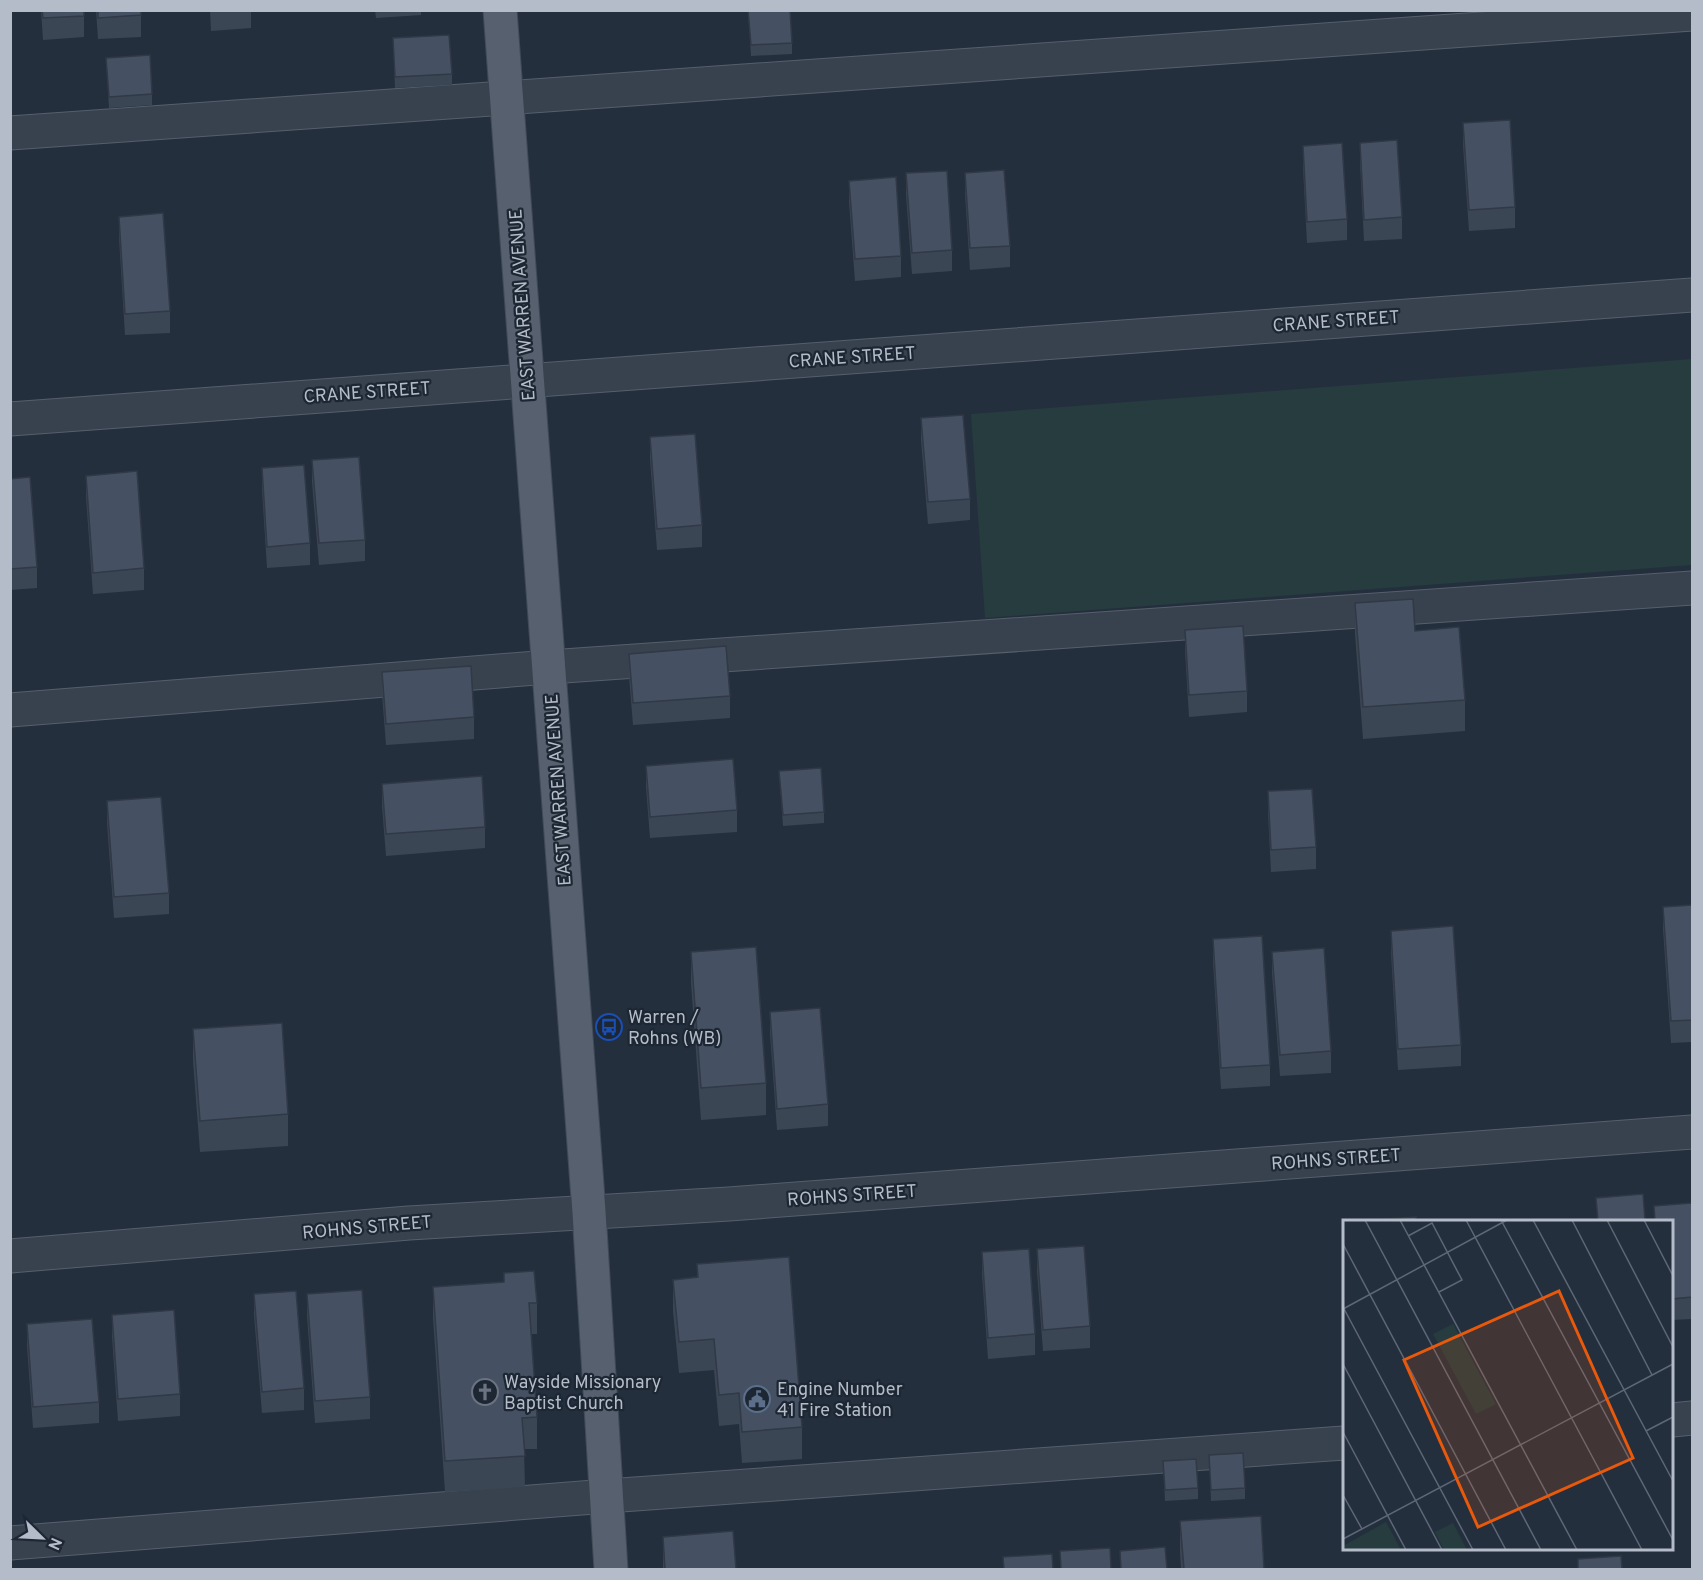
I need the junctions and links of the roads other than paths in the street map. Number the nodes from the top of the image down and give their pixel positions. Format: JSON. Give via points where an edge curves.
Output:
{"nodes":[{"id":1,"x":500,"y":10,"type":"edge"},
{"id":2,"x":1692,"y":14,"type":"edge"},
{"id":3,"x":506,"y":98,"type":"junction"},
{"id":4,"x":10,"y":133,"type":"edge"},
{"id":5,"x":1692,"y":295,"type":"edge"},
{"id":6,"x":528,"y":381,"type":"junction"},
{"id":7,"x":10,"y":418,"type":"edge"},
{"id":8,"x":1692,"y":588,"type":"edge"},
{"id":9,"x":549,"y":667,"type":"junction"},
{"id":10,"x":10,"y":710,"type":"edge"},
{"id":11,"x":1692,"y":1132,"type":"edge"},
{"id":12,"x":589,"y":1212,"type":"junction"},
{"id":13,"x":10,"y":1256,"type":"edge"},
{"id":14,"x":1692,"y":1418,"type":"edge"},
{"id":15,"x":1673,"y":1420,"type":"edge"},
{"id":16,"x":1343,"y":1443,"type":"edge"},
{"id":17,"x":607,"y":1496,"type":"junction"},
{"id":18,"x":10,"y":1543,"type":"edge"},
{"id":19,"x":611,"y":1569,"type":"edge"}],
"edges":[{"from":1,"to":3,"type":"main road","name":"EAST WARREN AVENUE"},
{"from":2,"to":3,"type":"street"},
{"from":3,"to":4,"type":"street"},
{"from":3,"to":6,"type":"main road","name":"EAST WARREN AVENUE"},
{"from":5,"to":6,"type":"street","name":"CRANE STREET"},
{"from":6,"to":7,"type":"street","name":"CRANE STREET"},
{"from":6,"to":9,"type":"main road","name":"EAST WARREN AVENUE"},
{"from":8,"to":9,"type":"street"},
{"from":9,"to":10,"type":"street"},
{"from":9,"to":12,"type":"main road","name":"EAST WARREN AVENUE"},
{"from":11,"to":12,"type":"street","name":"ROHNS STREET"},
{"from":12,"to":13,"type":"street","name":"ROHNS STREET"},
{"from":12,"to":17,"type":"main road","name":"EAST WARREN AVENUE"},
{"from":14,"to":15,"type":"street"},
{"from":16,"to":17,"type":"street"},
{"from":17,"to":18,"type":"street"},
{"from":17,"to":19,"type":"main road","name":"EAST WARREN AVENUE"}]}
